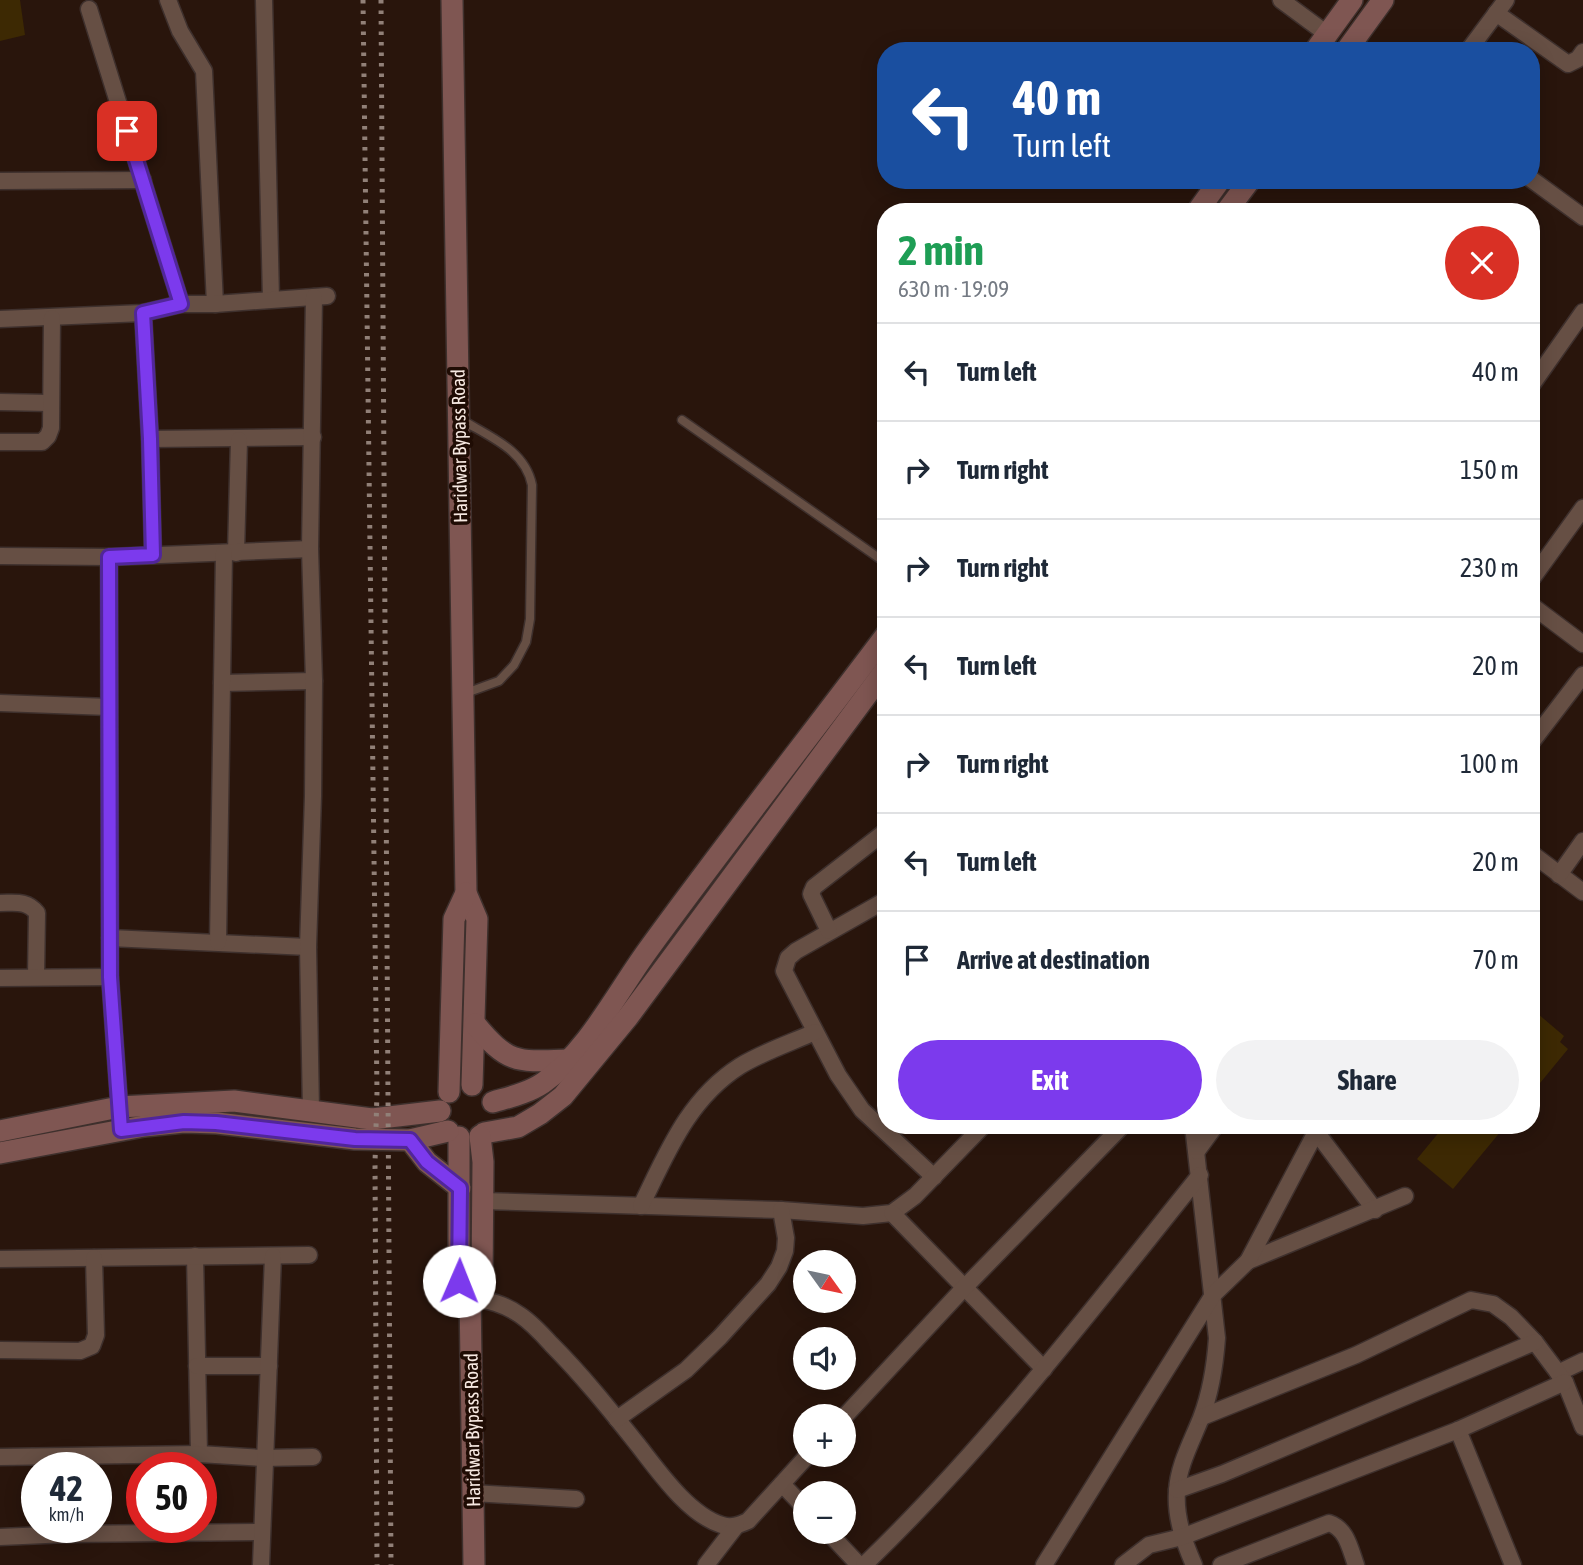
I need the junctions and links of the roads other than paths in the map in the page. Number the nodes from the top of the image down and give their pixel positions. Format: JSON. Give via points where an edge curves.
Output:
{"nodes":[{"id":1,"x":169,"y":0,"type":"edge"},
{"id":2,"x":264,"y":0,"type":"edge"},
{"id":3,"x":452,"y":0,"type":"edge"},
{"id":4,"x":1281,"y":0,"type":"edge"},
{"id":5,"x":1352,"y":0,"type":"edge"},
{"id":6,"x":1383,"y":0,"type":"edge"},
{"id":7,"x":1501,"y":6,"type":"edge"},
{"id":8,"x":89,"y":9,"type":"dead end"},
{"id":9,"x":1321,"y":42,"type":"edge"},
{"id":10,"x":1354,"y":42,"type":"edge"},
{"id":11,"x":1475,"y":42,"type":"edge"},
{"id":12,"x":1583,"y":52,"type":"edge"},
{"id":13,"x":143,"y":180,"type":"junction"},
{"id":14,"x":0,"y":181,"type":"edge"},
{"id":15,"x":1540,"y":186,"type":"edge"},
{"id":16,"x":1583,"y":217,"type":"edge"},
{"id":17,"x":271,"y":299,"type":"junction"},
{"id":18,"x":181,"y":304,"type":"junction"},
{"id":19,"x":215,"y":304,"type":"junction"},
{"id":20,"x":1583,"y":312,"type":"edge"},
{"id":21,"x":143,"y":313,"type":"junction"},
{"id":22,"x":51,"y":318,"type":"junction"},
{"id":23,"x":0,"y":319,"type":"edge"},
{"id":24,"x":1540,"y":373,"type":"edge"},
{"id":25,"x":0,"y":402,"type":"edge"},
{"id":26,"x":50,"y":403,"type":"junction"},
{"id":27,"x":459,"y":418,"type":"junction"},
{"id":28,"x":682,"y":420,"type":"dead end"},
{"id":29,"x":313,"y":438,"type":"junction"},
{"id":30,"x":150,"y":439,"type":"junction"},
{"id":31,"x":239,"y":440,"type":"junction"},
{"id":32,"x":0,"y":442,"type":"edge"},
{"id":33,"x":1583,"y":508,"type":"edge"},
{"id":34,"x":310,"y":550,"type":"junction"},
{"id":35,"x":230,"y":553,"type":"junction"},
{"id":36,"x":153,"y":555,"type":"junction"},
{"id":37,"x":0,"y":556,"type":"edge"},
{"id":38,"x":109,"y":557,"type":"junction"},
{"id":39,"x":877,"y":557,"type":"edge"},
{"id":40,"x":1540,"y":568,"type":"edge"},
{"id":41,"x":1540,"y":612,"type":"edge"},
{"id":42,"x":1583,"y":644,"type":"edge"},
{"id":43,"x":877,"y":647,"type":"edge"},
{"id":44,"x":1583,"y":675,"type":"edge"},
{"id":45,"x":314,"y":681,"type":"junction"},
{"id":46,"x":877,"y":681,"type":"edge"},
{"id":47,"x":222,"y":683,"type":"junction"},
{"id":48,"x":463,"y":694,"type":"junction"},
{"id":49,"x":0,"y":703,"type":"edge"},
{"id":50,"x":109,"y":707,"type":"junction"},
{"id":51,"x":1540,"y":731,"type":"edge"},
{"id":52,"x":877,"y":838,"type":"edge"},
{"id":53,"x":1583,"y":841,"type":"edge"},
{"id":54,"x":1540,"y":860,"type":"edge"},
{"id":55,"x":1559,"y":875,"type":"junction"},
{"id":56,"x":1583,"y":892,"type":"edge"},
{"id":57,"x":466,"y":893,"type":"junction"},
{"id":58,"x":0,"y":903,"type":"edge"},
{"id":59,"x":877,"y":905,"type":"edge"},
{"id":60,"x":829,"y":932,"type":"junction"},
{"id":61,"x":110,"y":937,"type":"junction"},
{"id":62,"x":218,"y":942,"type":"junction"},
{"id":63,"x":309,"y":947,"type":"junction"},
{"id":64,"x":36,"y":977,"type":"junction"},
{"id":65,"x":110,"y":977,"type":"junction"},
{"id":66,"x":0,"y":978,"type":"edge"},
{"id":67,"x":475,"y":1024,"type":"junction"},
{"id":68,"x":815,"y":1032,"type":"junction"},
{"id":69,"x":567,"y":1060,"type":"junction"},
{"id":70,"x":472,"y":1085,"type":"junction"},
{"id":71,"x":449,"y":1092,"type":"junction"},
{"id":72,"x":493,"y":1102,"type":"junction"},
{"id":73,"x":119,"y":1107,"type":"junction"},
{"id":74,"x":311,"y":1111,"type":"junction"},
{"id":75,"x":877,"y":1124,"type":"edge"},
{"id":76,"x":518,"y":1127,"type":"junction"},
{"id":77,"x":121,"y":1130,"type":"junction"},
{"id":78,"x":462,"y":1130,"type":"junction"},
{"id":79,"x":0,"y":1131,"type":"edge"},
{"id":80,"x":888,"y":1134,"type":"edge"},
{"id":81,"x":975,"y":1134,"type":"edge"},
{"id":82,"x":1114,"y":1134,"type":"edge"},
{"id":83,"x":1194,"y":1134,"type":"edge"},
{"id":84,"x":1209,"y":1134,"type":"edge"},
{"id":85,"x":1311,"y":1134,"type":"edge"},
{"id":86,"x":1317,"y":1134,"type":"edge"},
{"id":87,"x":410,"y":1140,"type":"junction"},
{"id":88,"x":1197,"y":1151,"type":"junction"},
{"id":89,"x":0,"y":1153,"type":"edge"},
{"id":90,"x":483,"y":1162,"type":"junction"},
{"id":91,"x":1200,"y":1175,"type":"junction"},
{"id":92,"x":934,"y":1177,"type":"junction"},
{"id":93,"x":460,"y":1188,"type":"junction"},
{"id":94,"x":1405,"y":1196,"type":"dead end"},
{"id":95,"x":482,"y":1201,"type":"junction"},
{"id":96,"x":641,"y":1206,"type":"junction"},
{"id":97,"x":781,"y":1210,"type":"junction"},
{"id":98,"x":1375,"y":1210,"type":"junction"},
{"id":99,"x":892,"y":1213,"type":"junction"},
{"id":100,"x":309,"y":1255,"type":"dead end"},
{"id":101,"x":195,"y":1256,"type":"junction"},
{"id":102,"x":273,"y":1256,"type":"junction"},
{"id":103,"x":94,"y":1258,"type":"junction"},
{"id":104,"x":0,"y":1259,"type":"edge"},
{"id":105,"x":1248,"y":1261,"type":"junction"},
{"id":106,"x":963,"y":1289,"type":"junction"},
{"id":107,"x":1213,"y":1295,"type":"junction"},
{"id":108,"x":470,"y":1296,"type":"junction"},
{"id":109,"x":1535,"y":1342,"type":"junction"},
{"id":110,"x":0,"y":1350,"type":"edge"},
{"id":111,"x":1583,"y":1361,"type":"edge"},
{"id":112,"x":197,"y":1366,"type":"junction"},
{"id":113,"x":269,"y":1366,"type":"junction"},
{"id":114,"x":1044,"y":1369,"type":"junction"},
{"id":115,"x":1561,"y":1378,"type":"junction"},
{"id":116,"x":856,"y":1404,"type":"edge"},
{"id":117,"x":1202,"y":1417,"type":"junction"},
{"id":118,"x":617,"y":1419,"type":"junction"},
{"id":119,"x":1583,"y":1427,"type":"edge"},
{"id":120,"x":1458,"y":1430,"type":"junction"},
{"id":121,"x":199,"y":1452,"type":"edge"},
{"id":122,"x":217,"y":1455,"type":"edge"},
{"id":123,"x":0,"y":1457,"type":"edge"},
{"id":124,"x":313,"y":1457,"type":"dead end"},
{"id":125,"x":263,"y":1458,"type":"junction"},
{"id":126,"x":21,"y":1459,"type":"edge"},
{"id":127,"x":797,"y":1467,"type":"edge"},
{"id":128,"x":782,"y":1484,"type":"junction"},
{"id":129,"x":1177,"y":1490,"type":"junction"},
{"id":130,"x":473,"y":1493,"type":"junction"},
{"id":131,"x":793,"y":1495,"type":"edge"},
{"id":132,"x":576,"y":1499,"type":"dead end"},
{"id":133,"x":736,"y":1526,"type":"junction"},
{"id":134,"x":112,"y":1531,"type":"edge"},
{"id":135,"x":261,"y":1532,"type":"junction"},
{"id":136,"x":21,"y":1535,"type":"edge"},
{"id":137,"x":0,"y":1537,"type":"edge"},
{"id":138,"x":1182,"y":1537,"type":"junction"},
{"id":139,"x":840,"y":1544,"type":"edge"},
{"id":140,"x":261,"y":1565,"type":"edge"},
{"id":141,"x":474,"y":1565,"type":"edge"},
{"id":142,"x":706,"y":1565,"type":"edge"},
{"id":143,"x":862,"y":1565,"type":"edge"},
{"id":144,"x":1044,"y":1565,"type":"edge"},
{"id":145,"x":1123,"y":1565,"type":"edge"},
{"id":146,"x":1194,"y":1565,"type":"edge"},
{"id":147,"x":1221,"y":1565,"type":"edge"},
{"id":148,"x":1356,"y":1565,"type":"edge"},
{"id":149,"x":1513,"y":1565,"type":"edge"}],
"edges":[{"from":1,"to":19,"type":"street","via":[[180,32],[204,71]]},
{"from":2,"to":17,"type":"street"},
{"from":3,"to":27,"type":"main road","name":"Haridwar Bypass Road"},
{"from":4,"to":9,"type":"street"},
{"from":5,"to":9,"type":"main road"},
{"from":6,"to":10,"type":"main road"},
{"from":7,"to":11,"type":"street"},
{"from":7,"to":12,"type":"street","via":[[1568,64]]},
{"from":8,"to":13,"type":"street"},
{"from":13,"to":14,"type":"street"},
{"from":13,"to":18,"type":"street"},
{"from":15,"to":16,"type":"street"},
{"from":17,"to":19,"type":"street"},
{"from":17,"to":29,"type":"street","via":[[320,297]]},
{"from":18,"to":19,"type":"street"},
{"from":18,"to":21,"type":"street"},
{"from":20,"to":24,"type":"street"},
{"from":21,"to":22,"type":"street"},
{"from":21,"to":30,"type":"street"},
{"from":22,"to":23,"type":"street"},
{"from":22,"to":26,"type":"street"},
{"from":25,"to":26,"type":"street"},
{"from":26,"to":32,"type":"street","via":[[51,428],[42,442]]},
{"from":27,"to":48,"type":"main road","name":"Haridwar Bypass Road"},
{"from":27,"to":48,"type":"lane","via":[[516,454],[530,473],[532,485],[526,642],[499,681]]},
{"from":28,"to":39,"type":"lane"},
{"from":29,"to":31,"type":"street"},
{"from":29,"to":34,"type":"street"},
{"from":30,"to":31,"type":"street"},
{"from":30,"to":36,"type":"street"},
{"from":31,"to":35,"type":"street"},
{"from":33,"to":40,"type":"street"},
{"from":34,"to":35,"type":"street"},
{"from":34,"to":45,"type":"street"},
{"from":35,"to":36,"type":"street"},
{"from":35,"to":47,"type":"street"},
{"from":36,"to":38,"type":"street"},
{"from":37,"to":38,"type":"street"},
{"from":38,"to":50,"type":"street"},
{"from":41,"to":42,"type":"street"},
{"from":43,"to":69,"type":"main road"},
{"from":44,"to":51,"type":"street"},
{"from":45,"to":47,"type":"street"},
{"from":45,"to":63,"type":"street"},
{"from":46,"to":76,"type":"main road","via":[[628,1017],[563,1096]]},
{"from":47,"to":62,"type":"street"},
{"from":48,"to":57,"type":"main road","name":"Haridwar Bypass Road"},
{"from":49,"to":50,"type":"street"},
{"from":50,"to":61,"type":"street"},
{"from":52,"to":60,"type":"street","via":[[814,887],[811,894]]},
{"from":53,"to":55,"type":"street"},
{"from":54,"to":55,"type":"street"},
{"from":55,"to":56,"type":"street"},
{"from":57,"to":67,"type":"main road","name":"Haridwar Bypass Road","via":[[477,919]]},
{"from":57,"to":71,"type":"main road","name":"Haridwar Bypass Road","via":[[454,919]]},
{"from":58,"to":64,"type":"street","via":[[24,903],[37,913]]},
{"from":59,"to":60,"type":"street"},
{"from":60,"to":68,"type":"street","via":[[796,951],[784,971]]},
{"from":61,"to":62,"type":"street"},
{"from":61,"to":65,"type":"street"},
{"from":62,"to":63,"type":"street"},
{"from":63,"to":74,"type":"street"},
{"from":64,"to":65,"type":"street"},
{"from":64,"to":66,"type":"street"},
{"from":65,"to":73,"type":"street"},
{"from":67,"to":69,"type":"main road","via":[[493,1046],[515,1059]]},
{"from":67,"to":70,"type":"main road","name":"Haridwar Bypass Road"},
{"from":68,"to":75,"type":"street","via":[[838,1075]]},
{"from":68,"to":96,"type":"street","via":[[742,1065],[715,1084],[676,1134]]},
{"from":69,"to":72,"type":"main road","via":[[542,1083]]},
{"from":70,"to":71,"type":"main road"},
{"from":70,"to":72,"type":"main road","via":[[485,1091]]},
{"from":71,"to":78,"type":"main road","via":[[443,1100]]},
{"from":72,"to":78,"type":"main road","via":[[493,1122]]},
{"from":73,"to":74,"type":"main road","via":[[234,1101]]},
{"from":73,"to":77,"type":"street"},
{"from":73,"to":79,"type":"main road"},
{"from":74,"to":78,"type":"main road"},
{"from":76,"to":78,"type":"main road"},
{"from":76,"to":90,"type":"main road"},
{"from":77,"to":87,"type":"main road","via":[[216,1123],[355,1139]]},
{"from":77,"to":89,"type":"main road"},
{"from":78,"to":87,"type":"main road"},
{"from":78,"to":90,"type":"main road","name":"Haridwar Bypass Road"},
{"from":78,"to":93,"type":"main road","name":"Haridwar Bypass Road"},
{"from":80,"to":92,"type":"street"},
{"from":81,"to":92,"type":"street"},
{"from":82,"to":106,"type":"street"},
{"from":83,"to":88,"type":"street"},
{"from":84,"to":88,"type":"street"},
{"from":85,"to":105,"type":"street"},
{"from":86,"to":98,"type":"street"},
{"from":87,"to":93,"type":"main road","via":[[427,1162]]},
{"from":88,"to":91,"type":"street"},
{"from":90,"to":95,"type":"main road","name":"Haridwar Bypass Road"},
{"from":91,"to":107,"type":"street"},
{"from":91,"to":114,"type":"street"},
{"from":92,"to":99,"type":"street"},
{"from":93,"to":108,"type":"main road","name":"Haridwar Bypass Road","via":[[459,1281]]},
{"from":94,"to":98,"type":"street"},
{"from":95,"to":96,"type":"street"},
{"from":95,"to":108,"type":"main road","name":"Haridwar Bypass Road","via":[[482,1281]]},
{"from":96,"to":97,"type":"street"},
{"from":97,"to":99,"type":"street","via":[[863,1216]]},
{"from":97,"to":118,"type":"street","via":[[785,1251],[768,1284],[686,1370]]},
{"from":98,"to":105,"type":"street"},
{"from":99,"to":106,"type":"street"},
{"from":100,"to":102,"type":"street"},
{"from":101,"to":102,"type":"street"},
{"from":101,"to":103,"type":"street"},
{"from":101,"to":112,"type":"street"},
{"from":102,"to":113,"type":"street"},
{"from":103,"to":104,"type":"street"},
{"from":103,"to":110,"type":"street","via":[[96,1335],[92,1346],[80,1352]]},
{"from":105,"to":107,"type":"street"},
{"from":106,"to":114,"type":"street"},
{"from":106,"to":116,"type":"street"},
{"from":107,"to":117,"type":"street","via":[[1214,1374]]},
{"from":107,"to":144,"type":"street"},
{"from":108,"to":118,"type":"street","via":[[522,1316],[576,1369]]},
{"from":108,"to":130,"type":"main road","name":"Haridwar Bypass Road"},
{"from":109,"to":115,"type":"street"},
{"from":109,"to":117,"type":"street","via":[[1493,1304],[1471,1300],[1356,1355]]},
{"from":109,"to":129,"type":"street"},
{"from":111,"to":115,"type":"street"},
{"from":112,"to":113,"type":"street"},
{"from":112,"to":121,"type":"street"},
{"from":113,"to":125,"type":"street"},
{"from":114,"to":143,"type":"street","via":[[975,1451]]},
{"from":115,"to":119,"type":"street"},
{"from":115,"to":120,"type":"street"},
{"from":117,"to":129,"type":"street"},
{"from":118,"to":133,"type":"street","via":[[681,1497],[705,1517]]},
{"from":120,"to":138,"type":"street"},
{"from":120,"to":149,"type":"street"},
{"from":122,"to":125,"type":"street"},
{"from":123,"to":126,"type":"street"},
{"from":124,"to":125,"type":"street"},
{"from":125,"to":135,"type":"street"},
{"from":127,"to":128,"type":"street"},
{"from":128,"to":131,"type":"street"},
{"from":128,"to":133,"type":"street","via":[[748,1521]]},
{"from":129,"to":138,"type":"street"},
{"from":130,"to":132,"type":"street"},
{"from":130,"to":141,"type":"main road","name":"Haridwar Bypass Road"},
{"from":133,"to":142,"type":"street"},
{"from":134,"to":135,"type":"street"},
{"from":135,"to":140,"type":"street"},
{"from":136,"to":137,"type":"street"},
{"from":138,"to":145,"type":"street","via":[[1149,1545]]},
{"from":138,"to":146,"type":"street"},
{"from":139,"to":143,"type":"street"},
{"from":147,"to":148,"type":"street","via":[[1329,1523],[1344,1533]]}]}
